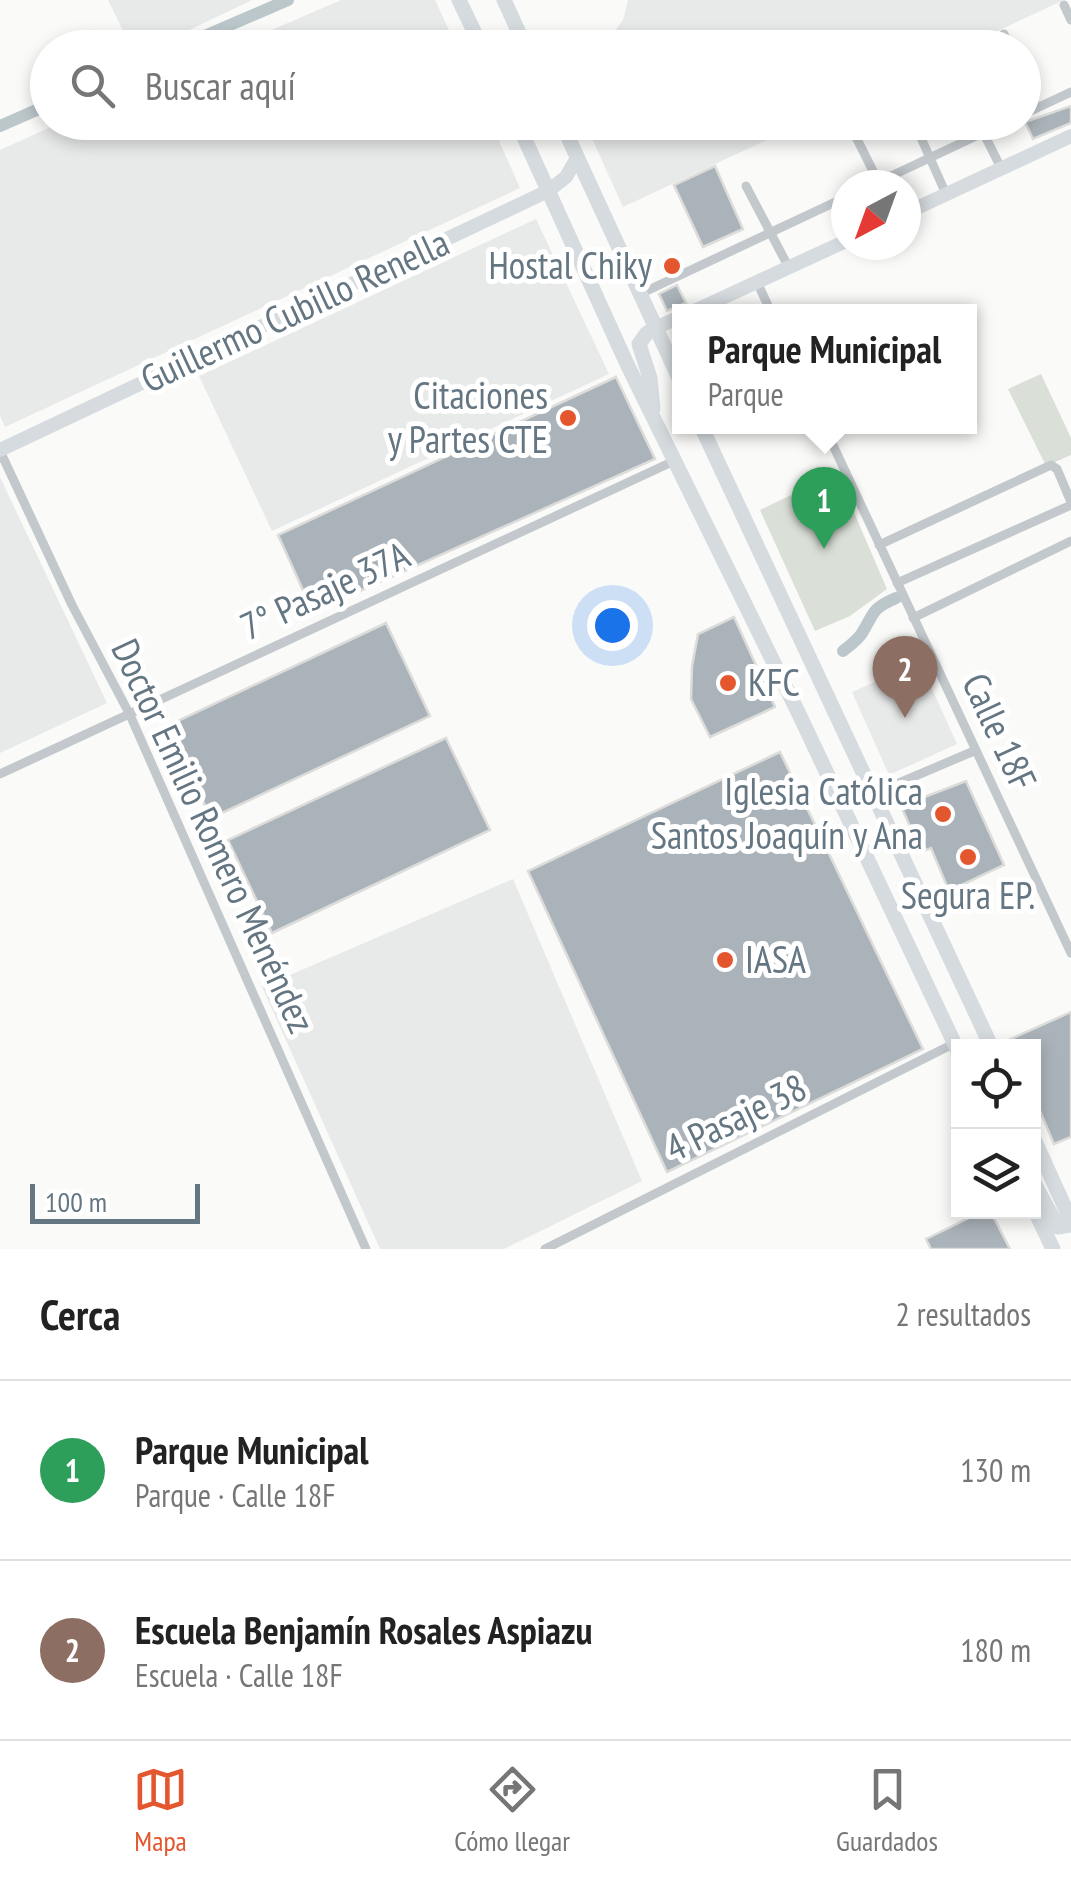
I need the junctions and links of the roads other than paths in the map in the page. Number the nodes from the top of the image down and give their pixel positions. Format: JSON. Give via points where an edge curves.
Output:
{"nodes":[{"id":1,"x":460,"y":0,"type":"edge"},
{"id":2,"x":504,"y":0,"type":"edge"},
{"id":3,"x":1064,"y":5,"type":"dead end"},
{"id":4,"x":1071,"y":20,"type":"edge"},
{"id":5,"x":474,"y":30,"type":"edge"},
{"id":6,"x":518,"y":30,"type":"edge"},
{"id":7,"x":1071,"y":92,"type":"edge"},
{"id":8,"x":1041,"y":106,"type":"edge"},
{"id":9,"x":1071,"y":136,"type":"edge"},
{"id":10,"x":525,"y":140,"type":"edge"},
{"id":11,"x":570,"y":140,"type":"edge"},
{"id":12,"x":857,"y":140,"type":"edge"},
{"id":13,"x":922,"y":140,"type":"edge"},
{"id":14,"x":961,"y":140,"type":"edge"},
{"id":15,"x":987,"y":140,"type":"edge"},
{"id":16,"x":577,"y":158,"type":"junction"},
{"id":17,"x":930,"y":158,"type":"junction"},
{"id":18,"x":1001,"y":168,"type":"junction"},
{"id":19,"x":871,"y":170,"type":"edge"},
{"id":20,"x":906,"y":170,"type":"edge"},
{"id":21,"x":746,"y":186,"type":"dead end"},
{"id":22,"x":548,"y":191,"type":"junction"},
{"id":23,"x":946,"y":194,"type":"junction"},
{"id":24,"x":831,"y":204,"type":"edge"},
{"id":25,"x":921,"y":206,"type":"edge"},
{"id":26,"x":772,"y":232,"type":"junction"},
{"id":27,"x":831,"y":248,"type":"edge"},
{"id":28,"x":789,"y":268,"type":"junction"},
{"id":29,"x":757,"y":282,"type":"junction"},
{"id":30,"x":640,"y":294,"type":"junction"},
{"id":31,"x":709,"y":304,"type":"edge"},
{"id":32,"x":767,"y":304,"type":"edge"},
{"id":33,"x":672,"y":320,"type":"edge"},
{"id":34,"x":656,"y":328,"type":"junction"},
{"id":35,"x":672,"y":363,"type":"edge"},
{"id":36,"x":654,"y":420,"type":"junction"},
{"id":37,"x":705,"y":434,"type":"edge"},
{"id":38,"x":828,"y":434,"type":"edge"},
{"id":39,"x":0,"y":451,"type":"edge"},
{"id":40,"x":674,"y":461,"type":"junction"},
{"id":41,"x":1071,"y":503,"type":"edge"},
{"id":42,"x":1071,"y":541,"type":"edge"},
{"id":43,"x":879,"y":545,"type":"junction"},
{"id":44,"x":897,"y":584,"type":"junction"},
{"id":45,"x":913,"y":618,"type":"junction"},
{"id":46,"x":130,"y":715,"type":"junction"},
{"id":47,"x":974,"y":751,"type":"junction"},
{"id":48,"x":0,"y":774,"type":"edge"},
{"id":49,"x":873,"y":794,"type":"junction"},
{"id":50,"x":1071,"y":953,"type":"edge"},
{"id":51,"x":953,"y":1039,"type":"edge"},
{"id":52,"x":987,"y":1039,"type":"edge"},
{"id":53,"x":951,"y":1050,"type":"edge"},
{"id":54,"x":1041,"y":1155,"type":"edge"},
{"id":55,"x":1041,"y":1197,"type":"edge"},
{"id":56,"x":1038,"y":1219,"type":"edge"},
{"id":57,"x":1071,"y":1223,"type":"edge"},
{"id":58,"x":366,"y":1249,"type":"edge"},
{"id":59,"x":545,"y":1249,"type":"edge"},
{"id":60,"x":1052,"y":1249,"type":"edge"}],
"edges":[{"from":1,"to":5,"type":"main road"},
{"from":2,"to":6,"type":"main road"},
{"from":3,"to":4,"type":"street"},
{"from":7,"to":8,"type":"street"},
{"from":9,"to":18,"type":"street"},
{"from":10,"to":22,"type":"main road"},
{"from":11,"to":16,"type":"main road"},
{"from":12,"to":19,"type":"street"},
{"from":13,"to":17,"type":"street"},
{"from":14,"to":17,"type":"street"},
{"from":15,"to":18,"type":"street"},
{"from":16,"to":22,"type":"street","name":"Guillermo Cubillo Renella"},
{"from":16,"to":30,"type":"main road"},
{"from":17,"to":20,"type":"street"},
{"from":17,"to":23,"type":"street"},
{"from":18,"to":23,"type":"street"},
{"from":21,"to":26,"type":"street"},
{"from":22,"to":36,"type":"main road"},
{"from":22,"to":39,"type":"street","name":"Guillermo Cubillo Renella"},
{"from":23,"to":25,"type":"street"},
{"from":24,"to":26,"type":"street"},
{"from":26,"to":28,"type":"street"},
{"from":26,"to":30,"type":"street"},
{"from":27,"to":28,"type":"street"},
{"from":28,"to":29,"type":"street"},
{"from":29,"to":31,"type":"street"},
{"from":29,"to":32,"type":"street"},
{"from":30,"to":34,"type":"main road"},
{"from":33,"to":34,"type":"street"},
{"from":34,"to":35,"type":"main road"},
{"from":34,"to":36,"type":"main road","via":[[639,344]]},
{"from":36,"to":40,"type":"main road"},
{"from":37,"to":49,"type":"main road"},
{"from":38,"to":43,"type":"street","name":"Calle 18F"},
{"from":39,"to":46,"type":"street","name":"Doctor Emilio Romero Menéndez"},
{"from":40,"to":46,"type":"street","name":"7° Pasaje 37A"},
{"from":40,"to":51,"type":"main road"},
{"from":41,"to":43,"type":"street","via":[[1054,466],[1040,469]]},
{"from":41,"to":44,"type":"street"},
{"from":42,"to":45,"type":"street"},
{"from":43,"to":44,"type":"street","name":"Calle 18F"},
{"from":44,"to":45,"type":"street","name":"Calle 18F"},
{"from":45,"to":47,"type":"street","name":"Calle 18F"},
{"from":46,"to":48,"type":"street","name":"7° Pasaje 37A"},
{"from":46,"to":58,"type":"street","name":"Doctor Emilio Romero Menéndez"},
{"from":47,"to":49,"type":"street"},
{"from":47,"to":50,"type":"street","name":"Calle 18F"},
{"from":49,"to":52,"type":"main road"},
{"from":53,"to":59,"type":"street","name":"4 Pasaje 38"},
{"from":54,"to":57,"type":"main road"},
{"from":55,"to":57,"type":"main road","via":[[1058,1227]]},
{"from":56,"to":60,"type":"main road"}]}
